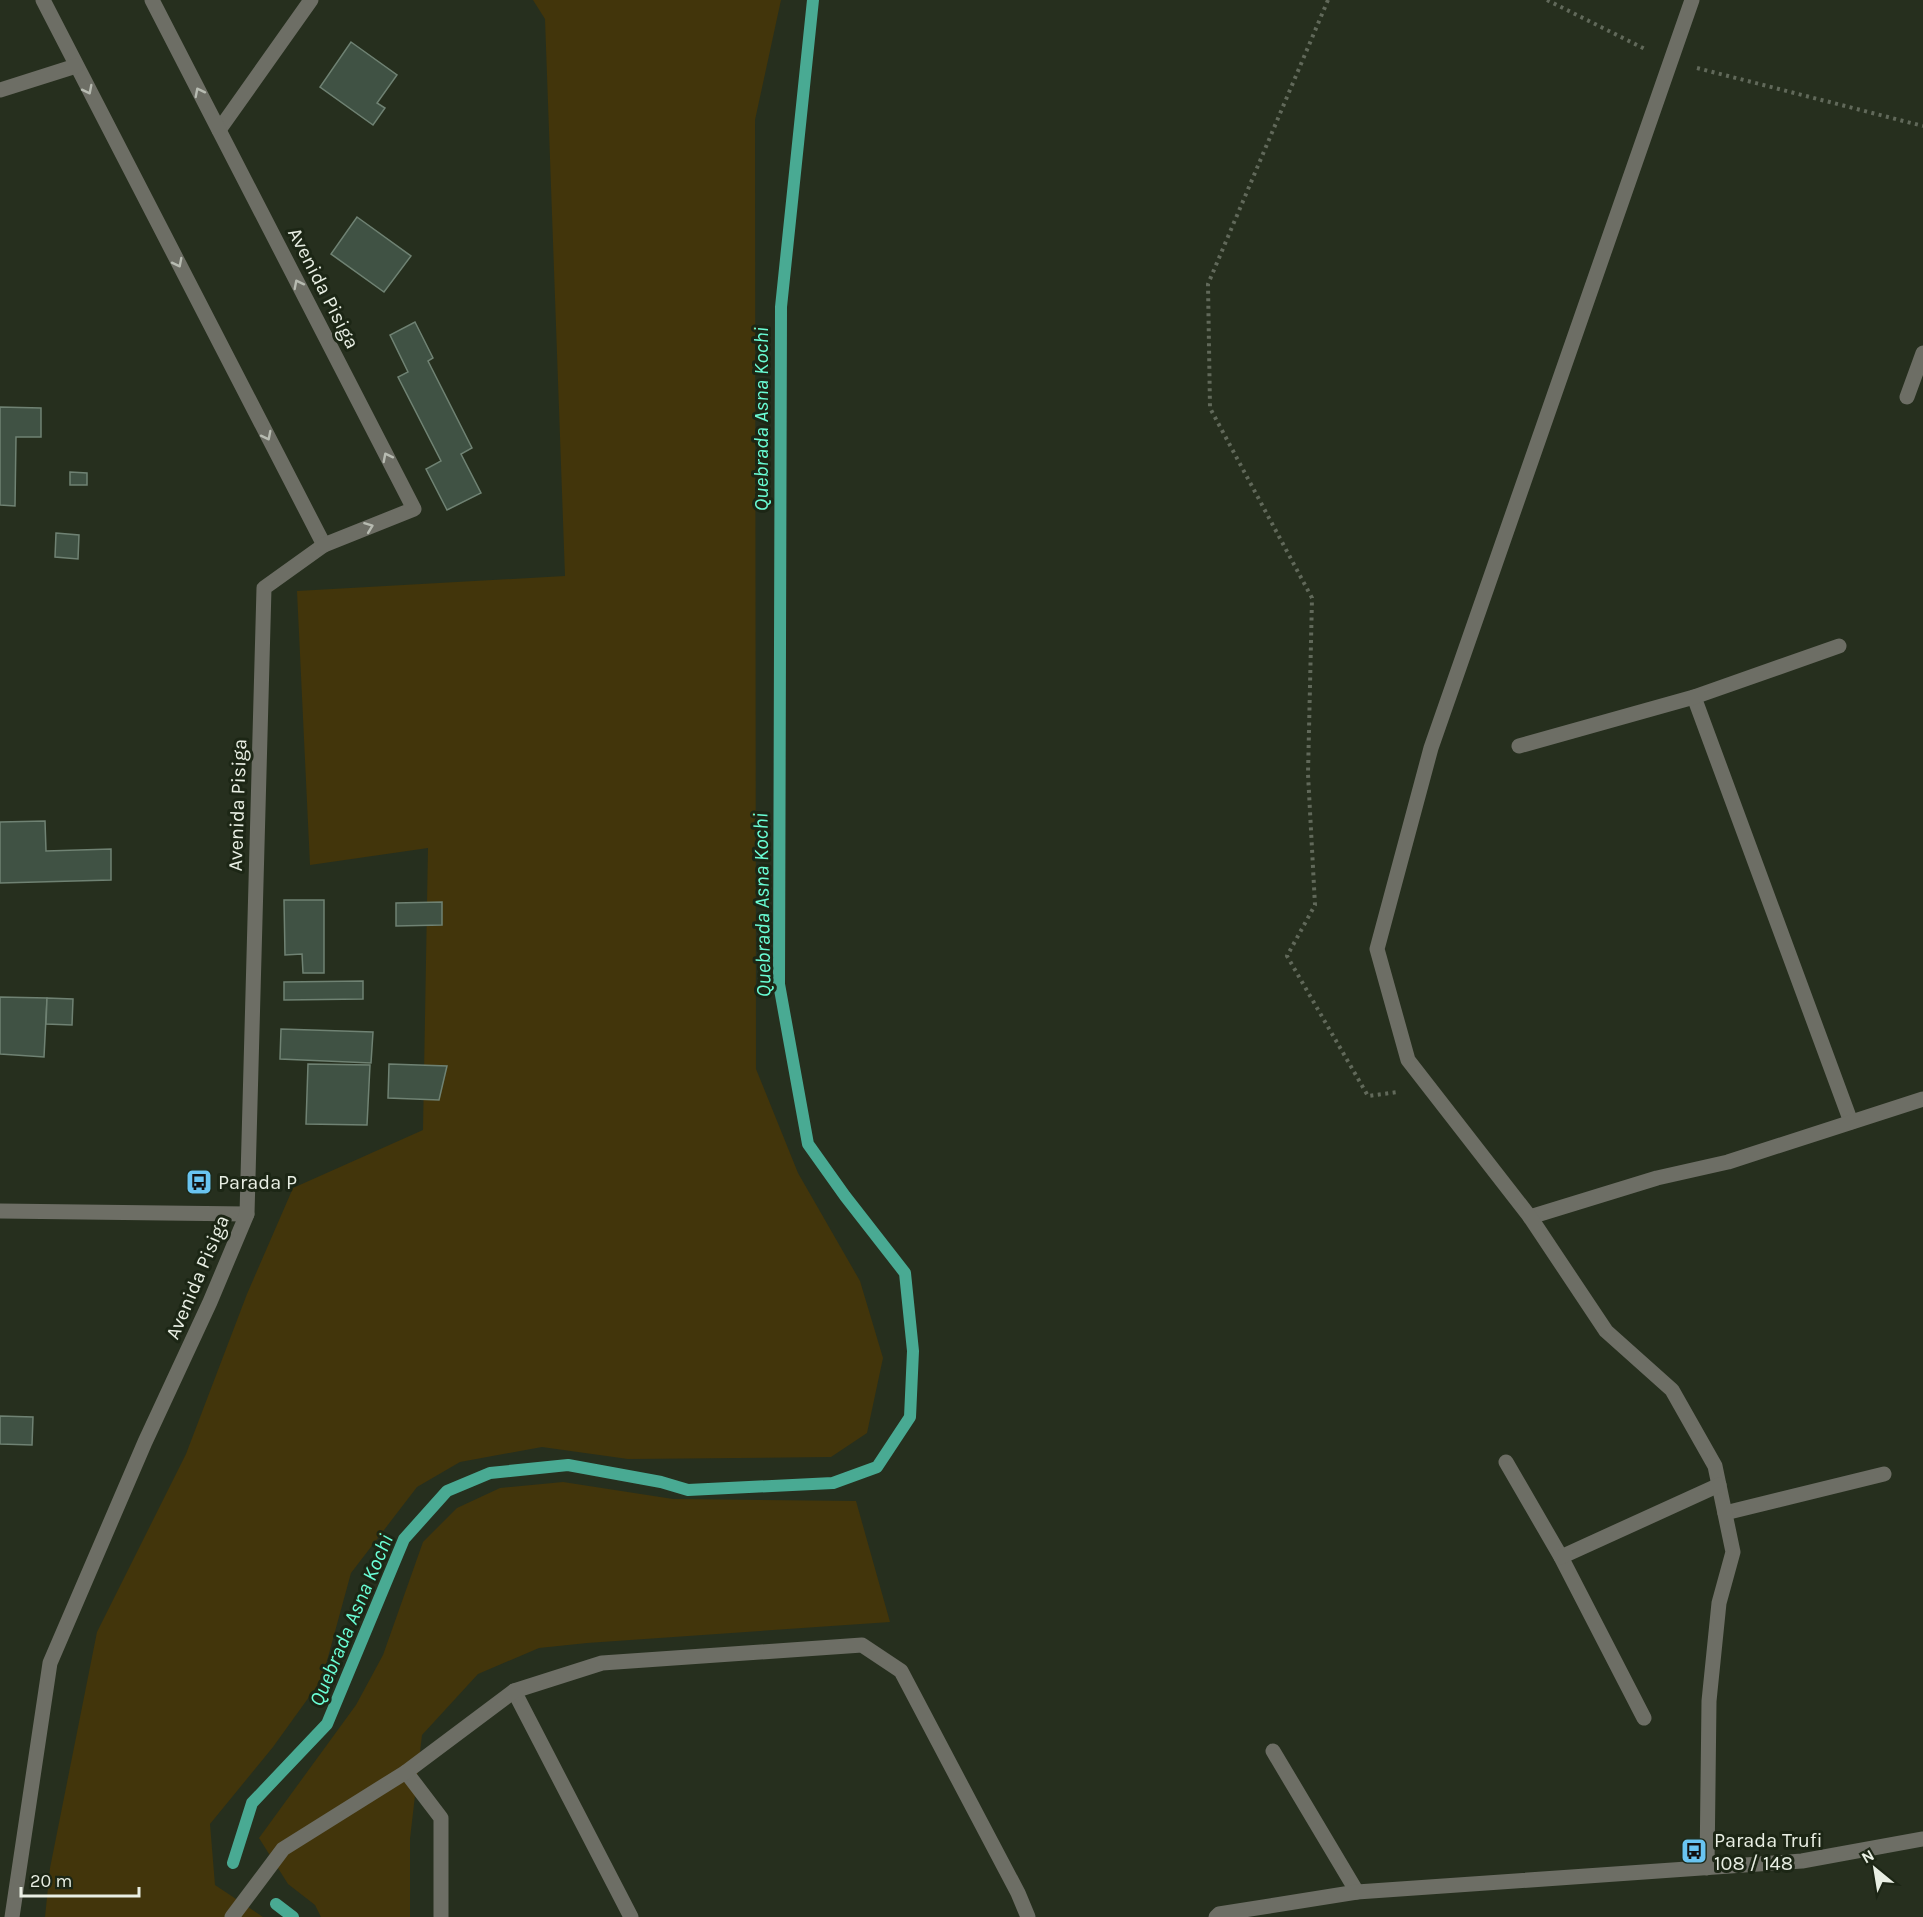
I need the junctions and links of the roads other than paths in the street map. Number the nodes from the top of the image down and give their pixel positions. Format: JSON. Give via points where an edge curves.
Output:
{"nodes":[{"id":1,"x":43,"y":0,"type":"edge"},
{"id":2,"x":152,"y":0,"type":"edge"},
{"id":3,"x":311,"y":0,"type":"edge"},
{"id":4,"x":1692,"y":0,"type":"edge"},
{"id":5,"x":76,"y":66,"type":"junction"},
{"id":6,"x":0,"y":90,"type":"edge"},
{"id":7,"x":219,"y":130,"type":"junction"},
{"id":8,"x":1923,"y":353,"type":"edge"},
{"id":9,"x":1907,"y":397,"type":"dead end"},
{"id":10,"x":324,"y":545,"type":"junction"},
{"id":11,"x":1839,"y":646,"type":"dead end"},
{"id":12,"x":1694,"y":697,"type":"junction"},
{"id":13,"x":1519,"y":746,"type":"dead end"},
{"id":14,"x":1923,"y":1099,"type":"edge"},
{"id":15,"x":1851,"y":1122,"type":"junction"},
{"id":16,"x":0,"y":1210,"type":"edge"},
{"id":17,"x":247,"y":1214,"type":"junction"},
{"id":18,"x":1530,"y":1217,"type":"junction"},
{"id":19,"x":1506,"y":1462,"type":"dead end"},
{"id":20,"x":1884,"y":1474,"type":"dead end"},
{"id":21,"x":1719,"y":1485,"type":"junction"},
{"id":22,"x":1725,"y":1513,"type":"junction"},
{"id":23,"x":1561,"y":1557,"type":"junction"},
{"id":24,"x":514,"y":1691,"type":"junction"},
{"id":25,"x":1644,"y":1718,"type":"dead end"},
{"id":26,"x":1273,"y":1751,"type":"dead end"},
{"id":27,"x":406,"y":1772,"type":"junction"},
{"id":28,"x":1923,"y":1839,"type":"edge"},
{"id":29,"x":1707,"y":1868,"type":"junction"},
{"id":30,"x":1357,"y":1892,"type":"junction"},
{"id":31,"x":12,"y":1917,"type":"edge"},
{"id":32,"x":232,"y":1917,"type":"edge"},
{"id":33,"x":441,"y":1917,"type":"edge"},
{"id":34,"x":631,"y":1917,"type":"edge"},
{"id":35,"x":1028,"y":1917,"type":"edge"},
{"id":36,"x":1216,"y":1917,"type":"edge"}],
"edges":[{"from":1,"to":5,"type":"street"},
{"from":7,"to":2,"type":"street","name":"Avenida Pisiga","one_way":true},
{"from":3,"to":7,"type":"street"},
{"from":4,"to":18,"type":"street","via":[[1431,748],[1377,949],[1408,1060]]},
{"from":5,"to":6,"type":"street"},
{"from":5,"to":10,"type":"street","one_way":true},
{"from":10,"to":7,"type":"street","name":"Avenida Pisiga","one_way":true,"via":[[414,509]]},
{"from":8,"to":9,"type":"street"},
{"from":10,"to":17,"type":"street","name":"Avenida Pisiga","via":[[264,588]]},
{"from":11,"to":12,"type":"street"},
{"from":12,"to":13,"type":"street"},
{"from":12,"to":15,"type":"street"},
{"from":14,"to":15,"type":"street"},
{"from":15,"to":18,"type":"street","via":[[1728,1162],[1657,1178]]},
{"from":16,"to":17,"type":"street"},
{"from":17,"to":31,"type":"street","name":"Avenida Pisiga","via":[[50,1663]]},
{"from":18,"to":21,"type":"street","via":[[1606,1331],[1672,1390],[1715,1466]]},
{"from":19,"to":23,"type":"street"},
{"from":20,"to":22,"type":"street"},
{"from":21,"to":22,"type":"street"},
{"from":21,"to":23,"type":"street"},
{"from":22,"to":29,"type":"street","via":[[1733,1552],[1719,1603],[1709,1701]]},
{"from":23,"to":25,"type":"street"},
{"from":24,"to":27,"type":"street"},
{"from":24,"to":34,"type":"street"},
{"from":24,"to":35,"type":"street","via":[[603,1663],[862,1645],[901,1671]]},
{"from":26,"to":30,"type":"street"},
{"from":27,"to":32,"type":"street","via":[[282,1849]]},
{"from":27,"to":33,"type":"street","via":[[441,1818]]},
{"from":28,"to":29,"type":"street","via":[[1802,1861]]},
{"from":29,"to":30,"type":"street"},
{"from":30,"to":36,"type":"street"}]}
